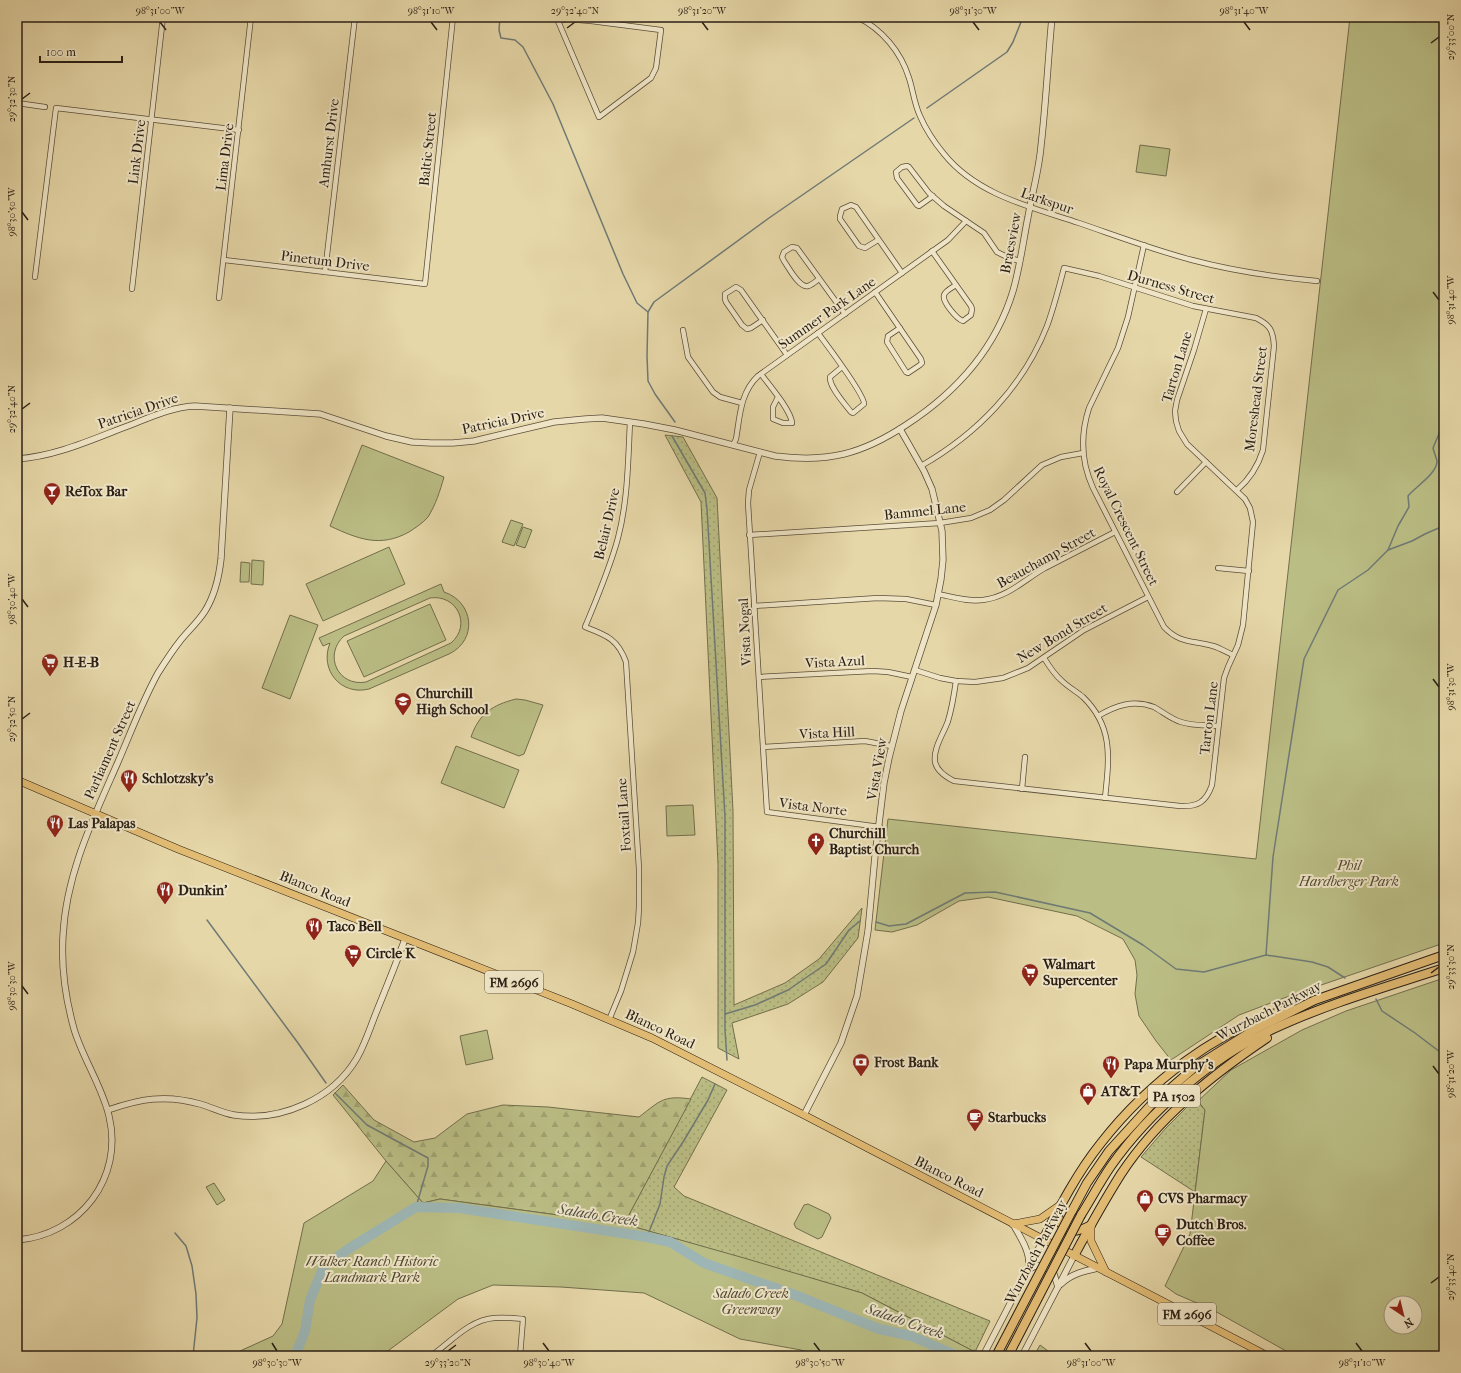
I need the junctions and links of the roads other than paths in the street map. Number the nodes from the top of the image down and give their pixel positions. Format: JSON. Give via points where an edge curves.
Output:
{"nodes":[{"id":1,"x":163,"y":17,"type":"edge"},
{"id":2,"x":251,"y":17,"type":"edge"},
{"id":3,"x":354,"y":17,"type":"edge"},
{"id":4,"x":453,"y":17,"type":"edge"},
{"id":5,"x":857,"y":17,"type":"edge"},
{"id":6,"x":1052,"y":17,"type":"edge"},
{"id":7,"x":557,"y":19,"type":"edge"},
{"id":8,"x":17,"y":103,"type":"edge"},
{"id":9,"x":45,"y":107,"type":"dead end"},
{"id":10,"x":152,"y":119,"type":"junction"},
{"id":11,"x":239,"y":130,"type":"junction"},
{"id":12,"x":933,"y":196,"type":"junction"},
{"id":13,"x":1030,"y":206,"type":"junction"},
{"id":14,"x":966,"y":221,"type":"junction"},
{"id":15,"x":878,"y":240,"type":"junction"},
{"id":16,"x":1144,"y":245,"type":"junction"},
{"id":17,"x":932,"y":251,"type":"junction"},
{"id":18,"x":224,"y":260,"type":"junction"},
{"id":19,"x":1020,"y":261,"type":"junction"},
{"id":20,"x":325,"y":272,"type":"junction"},
{"id":21,"x":902,"y":273,"type":"junction"},
{"id":22,"x":35,"y":277,"type":"dead end"},
{"id":23,"x":819,"y":279,"type":"junction"},
{"id":24,"x":1317,"y":282,"type":"dead end"},
{"id":25,"x":425,"y":284,"type":"joint"},
{"id":26,"x":956,"y":285,"type":"junction"},
{"id":27,"x":1134,"y":288,"type":"junction"},
{"id":28,"x":132,"y":289,"type":"dead end"},
{"id":29,"x":875,"y":292,"type":"junction"},
{"id":30,"x":219,"y":298,"type":"dead end"},
{"id":31,"x":1206,"y":309,"type":"junction"},
{"id":32,"x":845,"y":314,"type":"junction"},
{"id":33,"x":762,"y":320,"type":"junction"},
{"id":34,"x":900,"y":328,"type":"junction"},
{"id":35,"x":1270,"y":328,"type":"joint"},
{"id":36,"x":683,"y":330,"type":"dead end"},
{"id":37,"x":818,"y":333,"type":"junction"},
{"id":38,"x":787,"y":355,"type":"junction"},
{"id":39,"x":842,"y":367,"type":"junction"},
{"id":40,"x":760,"y":374,"type":"junction"},
{"id":41,"x":778,"y":397,"type":"junction"},
{"id":42,"x":742,"y":402,"type":"junction"},
{"id":43,"x":230,"y":408,"type":"junction"},
{"id":44,"x":630,"y":422,"type":"junction"},
{"id":45,"x":900,"y":429,"type":"junction"},
{"id":46,"x":733,"y":445,"type":"junction"},
{"id":47,"x":760,"y":452,"type":"junction"},
{"id":48,"x":1083,"y":453,"type":"junction"},
{"id":49,"x":17,"y":459,"type":"edge"},
{"id":50,"x":1206,"y":462,"type":"junction"},
{"id":51,"x":921,"y":466,"type":"junction"},
{"id":52,"x":1237,"y":490,"type":"junction"},
{"id":53,"x":1177,"y":492,"type":"dead end"},
{"id":54,"x":940,"y":523,"type":"junction"},
{"id":55,"x":1115,"y":532,"type":"junction"},
{"id":56,"x":749,"y":535,"type":"junction"},
{"id":57,"x":1218,"y":568,"type":"dead end"},
{"id":58,"x":1249,"y":571,"type":"junction"},
{"id":59,"x":938,"y":594,"type":"junction"},
{"id":60,"x":1148,"y":597,"type":"junction"},
{"id":61,"x":936,"y":605,"type":"junction"},
{"id":62,"x":754,"y":606,"type":"junction"},
{"id":63,"x":585,"y":627,"type":"joint"},
{"id":64,"x":1233,"y":655,"type":"junction"},
{"id":65,"x":1044,"y":658,"type":"junction"},
{"id":66,"x":915,"y":670,"type":"junction"},
{"id":67,"x":759,"y":677,"type":"junction"},
{"id":68,"x":912,"y":678,"type":"junction"},
{"id":69,"x":956,"y":681,"type":"junction"},
{"id":70,"x":1098,"y":716,"type":"junction"},
{"id":71,"x":1218,"y":726,"type":"junction"},
{"id":72,"x":892,"y":746,"type":"junction"},
{"id":73,"x":763,"y":747,"type":"junction"},
{"id":74,"x":1025,"y":757,"type":"dead end"},
{"id":75,"x":17,"y":780,"type":"edge"},
{"id":76,"x":1022,"y":789,"type":"junction"},
{"id":77,"x":1105,"y":798,"type":"junction"},
{"id":78,"x":767,"y":812,"type":"joint"},
{"id":79,"x":95,"y":814,"type":"junction"},
{"id":80,"x":880,"y":826,"type":"junction"},
{"id":81,"x":405,"y":939,"type":"junction"},
{"id":82,"x":1444,"y":955,"type":"edge"},
{"id":83,"x":1444,"y":968,"type":"edge"},
{"id":84,"x":1315,"y":1000,"type":"junction"},
{"id":85,"x":1303,"y":1016,"type":"junction"},
{"id":86,"x":608,"y":1020,"type":"junction"},
{"id":87,"x":108,"y":1110,"type":"junction"},
{"id":88,"x":804,"y":1115,"type":"junction"},
{"id":89,"x":1059,"y":1208,"type":"junction"},
{"id":90,"x":1013,"y":1224,"type":"junction"},
{"id":91,"x":1091,"y":1225,"type":"junction"},
{"id":92,"x":17,"y":1240,"type":"edge"},
{"id":93,"x":1043,"y":1240,"type":"junction"},
{"id":94,"x":1074,"y":1256,"type":"junction"},
{"id":95,"x":1029,"y":1264,"type":"junction"},
{"id":96,"x":1098,"y":1268,"type":"junction"},
{"id":97,"x":1027,"y":1271,"type":"junction"},
{"id":98,"x":1106,"y":1272,"type":"junction"},
{"id":99,"x":1058,"y":1287,"type":"junction"},
{"id":100,"x":438,"y":1354,"type":"edge"},
{"id":101,"x":431,"y":1356,"type":"edge"},
{"id":102,"x":520,"y":1356,"type":"edge"},
{"id":103,"x":983,"y":1356,"type":"edge"},
{"id":104,"x":996,"y":1356,"type":"edge"},
{"id":105,"x":1008,"y":1356,"type":"edge"},
{"id":106,"x":1022,"y":1356,"type":"edge"},
{"id":107,"x":1268,"y":1356,"type":"edge"}],
"edges":[{"from":1,"to":10,"type":"street","name":"Link Drive"},
{"from":2,"to":11,"type":"street","name":"Lima Drive"},
{"from":3,"to":20,"type":"street","name":"Amhurst Drive"},
{"from":4,"to":25,"type":"street","name":"Baltic Street"},
{"from":5,"to":13,"type":"street","name":"Larkspur","via":[[886,38],[898,55],[909,78],[920,116],[944,155],[955,167],[981,186]]},
{"from":6,"to":13,"type":"street","name":"Braesview","via":[[1041,148]]},
{"from":7,"to":7,"type":"street","via":[[599,117],[652,78],[656,68],[661,30]]},
{"from":8,"to":9,"type":"street"},
{"from":10,"to":11,"type":"street"},
{"from":10,"to":22,"type":"street","via":[[56,108]]},
{"from":10,"to":28,"type":"street","name":"Link Drive"},
{"from":11,"to":18,"type":"street","name":"Lima Drive"},
{"from":12,"to":12,"type":"street","via":[[907,166],[896,172],[897,178],[917,205]]},
{"from":12,"to":14,"type":"street"},
{"from":13,"to":16,"type":"street","name":"Larkspur"},
{"from":13,"to":19,"type":"street","name":"Braesview"},
{"from":14,"to":17,"type":"street","name":"Summer Park Lane","via":[[952,237]]},
{"from":14,"to":19,"type":"street","via":[[984,233],[997,252]]},
{"from":15,"to":15,"type":"street","via":[[856,207],[851,205],[842,209],[840,220],[859,246],[865,248]]},
{"from":15,"to":21,"type":"street"},
{"from":16,"to":24,"type":"street","name":"Larkspur","via":[[1192,260],[1246,272]]},
{"from":16,"to":27,"type":"street","name":"Royal Crescent Street"},
{"from":17,"to":21,"type":"street","name":"Summer Park Lane"},
{"from":17,"to":26,"type":"street"},
{"from":18,"to":20,"type":"street","name":"Pinetum Drive"},
{"from":18,"to":30,"type":"street","name":"Lima Drive"},
{"from":19,"to":45,"type":"street","name":"Braesview","via":[[1013,292],[1004,314],[980,357],[948,394]]},
{"from":20,"to":25,"type":"street","name":"Pinetum Drive"},
{"from":21,"to":29,"type":"street","name":"Summer Park Lane"},
{"from":23,"to":23,"type":"street","via":[[797,248],[792,247],[784,252],[784,261],[801,285],[807,286]]},
{"from":23,"to":32,"type":"street"},
{"from":26,"to":26,"type":"street","via":[[972,309],[971,315],[963,321],[957,318],[943,297]]},
{"from":27,"to":31,"type":"street","name":"Durness Street"},
{"from":27,"to":48,"type":"street","name":"Royal Crescent Street","via":[[1118,348],[1089,408],[1083,434]]},
{"from":27,"to":51,"type":"street","name":"Durness Street","via":[[1100,276],[1064,268],[1047,326],[1018,379],[1000,403],[957,444]]},
{"from":29,"to":32,"type":"street","name":"Summer Park Lane"},
{"from":29,"to":34,"type":"street"},
{"from":31,"to":35,"type":"street","name":"Durness Street","via":[[1256,318]]},
{"from":31,"to":50,"type":"street","name":"Tarton Lane","via":[[1175,410],[1184,440]]},
{"from":32,"to":37,"type":"street","name":"Summer Park Lane"},
{"from":33,"to":33,"type":"street","via":[[747,329],[726,302],[725,294],[733,288],[738,288]]},
{"from":33,"to":38,"type":"street"},
{"from":34,"to":34,"type":"street","via":[[922,361],[920,366],[908,373],[887,342],[888,336]]},
{"from":35,"to":52,"type":"street","name":"Moreshead Street","via":[[1274,346],[1263,450],[1254,472]]},
{"from":36,"to":42,"type":"street","via":[[688,357],[713,392],[720,397]]},
{"from":37,"to":38,"type":"street","name":"Summer Park Lane"},
{"from":37,"to":39,"type":"street"},
{"from":38,"to":40,"type":"street","name":"Summer Park Lane"},
{"from":39,"to":39,"type":"street","via":[[830,377],[830,382],[853,413],[865,402]]},
{"from":40,"to":41,"type":"street"},
{"from":40,"to":42,"type":"street","name":"Summer Park Lane","via":[[748,386]]},
{"from":41,"to":41,"type":"street","via":[[789,414],[792,423],[773,419],[773,407]]},
{"from":42,"to":46,"type":"street","name":"Summer Park Lane"},
{"from":43,"to":44,"type":"street","name":"Patricia Drive","via":[[320,414],[386,436],[431,443],[474,441],[568,420],[602,418]]},
{"from":43,"to":49,"type":"street","name":"Patricia Drive","via":[[176,408],[56,453]]},
{"from":43,"to":79,"type":"street","name":"Parliament Street","via":[[221,559],[215,590],[205,611],[179,642],[158,674]]},
{"from":44,"to":46,"type":"street","name":"Patricia Drive"},
{"from":44,"to":63,"type":"street","name":"Belair Drive","via":[[627,488],[618,538]]},
{"from":45,"to":47,"type":"street","name":"Patricia Drive","via":[[874,444],[826,458],[792,458]]},
{"from":45,"to":51,"type":"street","name":"Vista View"},
{"from":46,"to":47,"type":"street","name":"Patricia Drive"},
{"from":47,"to":56,"type":"street","name":"Vista Nogal","via":[[749,490]]},
{"from":48,"to":54,"type":"street","name":"Bammel Lane","via":[[1061,457],[1042,465],[990,510],[971,518]]},
{"from":48,"to":55,"type":"street","name":"Royal Crescent Street","via":[[1089,478]]},
{"from":50,"to":52,"type":"street","name":"Tarton Lane"},
{"from":50,"to":53,"type":"street"},
{"from":51,"to":54,"type":"street","name":"Vista View","via":[[932,489]]},
{"from":52,"to":58,"type":"street","name":"Tarton Lane","via":[[1247,503],[1253,522]]},
{"from":54,"to":56,"type":"street","name":"Bammel Lane"},
{"from":54,"to":59,"type":"street","name":"Vista View","via":[[943,560]]},
{"from":55,"to":59,"type":"street","name":"Beauchamp Street","via":[[1043,569],[1014,590],[998,597],[974,601]]},
{"from":55,"to":60,"type":"street","name":"Royal Crescent Street"},
{"from":56,"to":62,"type":"street","name":"Vista Nogal"},
{"from":57,"to":58,"type":"street"},
{"from":58,"to":64,"type":"street","name":"Tarton Lane","via":[[1243,626]]},
{"from":59,"to":61,"type":"street","name":"Vista View"},
{"from":60,"to":64,"type":"street","name":"Royal Crescent Street","via":[[1164,627],[1176,638],[1211,646]]},
{"from":60,"to":65,"type":"street","name":"New Bond Street","via":[[1084,630]]},
{"from":61,"to":62,"type":"street","via":[[906,599],[878,598]]},
{"from":61,"to":66,"type":"street","name":"Vista View"},
{"from":62,"to":67,"type":"street","name":"Vista Nogal"},
{"from":63,"to":86,"type":"street","name":"Foxtail Lane","via":[[613,640],[626,662],[638,861],[639,907],[636,937],[628,971]]},
{"from":64,"to":71,"type":"street","name":"Tarton Lane","via":[[1224,678]]},
{"from":65,"to":69,"type":"street","name":"New Bond Street","via":[[1003,678],[975,682]]},
{"from":65,"to":70,"type":"street","via":[[1057,676],[1083,698]]},
{"from":66,"to":68,"type":"street","name":"Vista View"},
{"from":66,"to":69,"type":"street","name":"New Bond Street"},
{"from":67,"to":68,"type":"street","name":"Vista Azul","via":[[873,671]]},
{"from":67,"to":73,"type":"street","name":"Vista Nogal"},
{"from":68,"to":72,"type":"street","name":"Vista View"},
{"from":69,"to":76,"type":"street","name":"Tarton Lane","via":[[948,721],[936,751],[937,766],[946,777],[954,781]]},
{"from":70,"to":71,"type":"street","via":[[1118,705],[1134,703],[1154,708],[1183,723]]},
{"from":70,"to":77,"type":"street","via":[[1108,750]]},
{"from":71,"to":77,"type":"street","name":"Tarton Lane","via":[[1212,785],[1203,801],[1189,807]]},
{"from":72,"to":73,"type":"street","name":"Vista Hill","via":[[865,742]]},
{"from":72,"to":80,"type":"street","name":"Vista View","via":[[884,783]]},
{"from":73,"to":78,"type":"street","name":"Vista Nogal"},
{"from":74,"to":76,"type":"street"},
{"from":75,"to":79,"type":"main road","name":"Blanco Road","number":"FM 2696"},
{"from":76,"to":77,"type":"street","name":"Tarton Lane"},
{"from":78,"to":80,"type":"street","name":"Vista Norte"},
{"from":79,"to":81,"type":"main road","name":"Blanco Road","number":"FM 2696"},
{"from":79,"to":87,"type":"street","name":"Parliament Street","via":[[77,860],[68,893],[64,915],[63,952],[67,998],[74,1030]]},
{"from":80,"to":88,"type":"street","name":"Vista View","via":[[868,931],[857,996],[841,1043]]},
{"from":81,"to":86,"type":"main road","name":"Blanco Road","number":"FM 2696"},
{"from":81,"to":87,"type":"street","via":[[358,1057],[340,1079],[322,1094],[286,1111],[260,1116],[234,1114],[189,1101],[163,1098],[138,1100]]},
{"from":82,"to":84,"type":"highway","name":"Wurzbach Parkway","number":"PA 1502"},
{"from":83,"to":85,"type":"highway","name":"Wurzbach Parkway","number":"PA 1502"},
{"from":84,"to":89,"type":"highway","via":[[1276,1012],[1244,1026],[1199,1052],[1168,1075],[1140,1099],[1100,1144]]},
{"from":84,"to":104,"type":"highway","name":"Wurzbach Parkway","number":"PA 1502","bridge":true,"via":[[1254,1030],[1195,1066],[1150,1106],[1109,1151],[1087,1183]]},
{"from":85,"to":91,"type":"highway","via":[[1231,1062],[1165,1120],[1122,1173]]},
{"from":85,"to":105,"type":"highway","name":"Wurzbach Parkway","number":"PA 1502","bridge":true,"via":[[1269,1031],[1235,1051],[1196,1078],[1156,1112],[1112,1166],[1081,1215]]},
{"from":86,"to":88,"type":"main road","name":"Blanco Road","number":"FM 2696","via":[[652,1038]]},
{"from":87,"to":92,"type":"street","name":"Parliament Street","via":[[112,1138],[111,1158],[94,1197],[80,1213],[56,1230]]},
{"from":88,"to":90,"type":"main road","name":"Blanco Road","number":"FM 2696"},
{"from":89,"to":90,"type":"main road","via":[[1040,1219]]},
{"from":89,"to":91,"type":"highway","via":[[1060,1223],[1064,1228],[1074,1232]]},
{"from":89,"to":93,"type":"highway"},
{"from":90,"to":93,"type":"main road","name":"Blanco Road","number":"FM 2696"},
{"from":90,"to":95,"type":"street","via":[[1027,1250]]},
{"from":91,"to":94,"type":"highway"},
{"from":91,"to":98,"type":"main road","via":[[1091,1241]]},
{"from":93,"to":94,"type":"main road","name":"Blanco Road","number":"FM 2696"},
{"from":93,"to":95,"type":"street"},
{"from":94,"to":96,"type":"main road","name":"Blanco Road","number":"FM 2696"},
{"from":94,"to":99,"type":"street"},
{"from":95,"to":97,"type":"street"},
{"from":96,"to":98,"type":"main road","name":"Blanco Road","number":"FM 2696"},
{"from":96,"to":99,"type":"street","via":[[1074,1274]]},
{"from":97,"to":99,"type":"street","via":[[1037,1265],[1050,1271],[1056,1277]]},
{"from":97,"to":103,"type":"street"},
{"from":98,"to":107,"type":"main road","name":"Blanco Road","number":"FM 2696"},
{"from":99,"to":106,"type":"street"},
{"from":100,"to":101,"type":"street"},
{"from":100,"to":102,"type":"street","via":[[470,1326],[496,1317],[523,1319]]}]}
